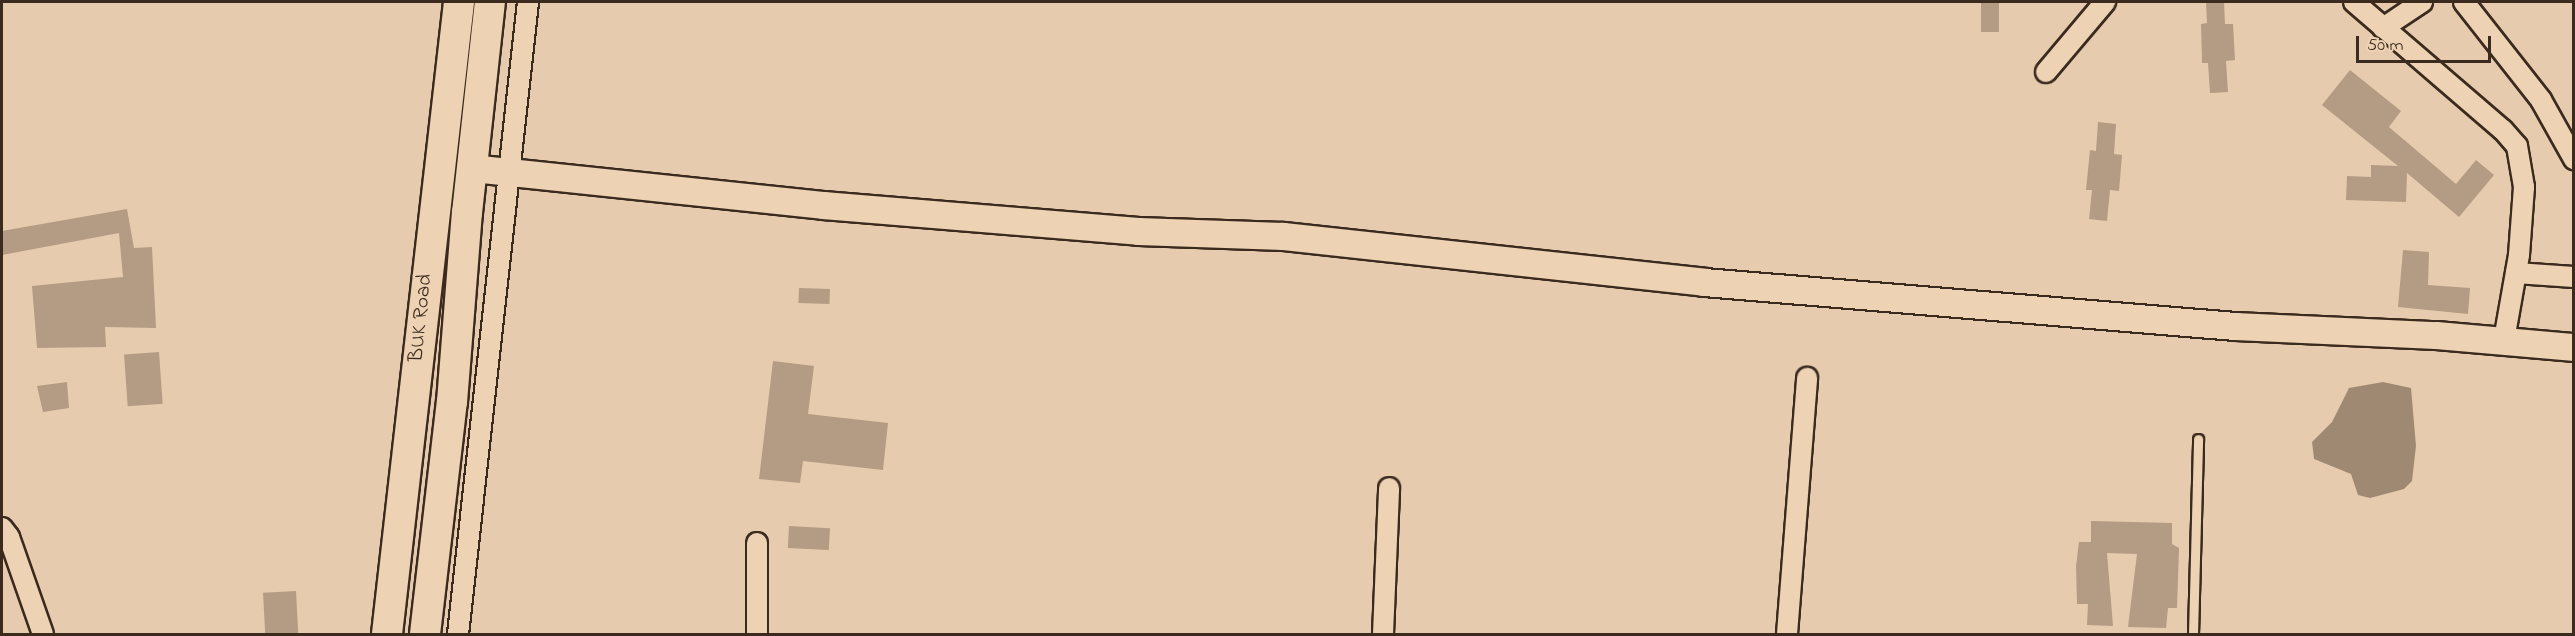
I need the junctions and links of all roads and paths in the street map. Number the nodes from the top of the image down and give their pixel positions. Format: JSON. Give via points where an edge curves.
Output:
{"nodes":[{"id":1,"x":459,"y":2,"type":"edge"},
{"id":2,"x":490,"y":2,"type":"edge"},
{"id":3,"x":528,"y":2,"type":"edge"},
{"id":4,"x":2105,"y":2,"type":"edge"},
{"id":5,"x":2354,"y":2,"type":"edge"},
{"id":6,"x":2422,"y":2,"type":"edge"},
{"id":7,"x":2464,"y":2,"type":"edge"},
{"id":8,"x":2383,"y":28,"type":"junction"},
{"id":9,"x":2046,"y":72,"type":"dead end"},
{"id":10,"x":2574,"y":159,"type":"edge"},
{"id":11,"x":471,"y":173,"type":"junction"},
{"id":12,"x":507,"y":180,"type":"junction"},
{"id":13,"x":2516,"y":273,"type":"junction"},
{"id":14,"x":2574,"y":277,"type":"edge"},
{"id":15,"x":2504,"y":340,"type":"junction"},
{"id":16,"x":2574,"y":347,"type":"edge"},
{"id":17,"x":1807,"y":378,"type":"dead end"},
{"id":18,"x":2198,"y":439,"type":"dead end"},
{"id":19,"x":1389,"y":488,"type":"dead end"},
{"id":20,"x":2,"y":528,"type":"edge"},
{"id":21,"x":757,"y":543,"type":"dead end"},
{"id":22,"x":43,"y":634,"type":"edge"},
{"id":23,"x":387,"y":634,"type":"edge"},
{"id":24,"x":424,"y":634,"type":"edge"},
{"id":25,"x":458,"y":634,"type":"edge"},
{"id":26,"x":757,"y":634,"type":"edge"},
{"id":27,"x":1383,"y":634,"type":"edge"},
{"id":28,"x":1787,"y":634,"type":"edge"},
{"id":29,"x":2193,"y":634,"type":"edge"}],
"edges":[{"from":1,"to":23,"type":"main road","name":"BUK Road"},
{"from":2,"to":11,"type":"main road","name":"BUK Road"},
{"from":3,"to":12,"type":"street"},
{"from":4,"to":9,"type":"street"},
{"from":5,"to":8,"type":"street"},
{"from":6,"to":8,"type":"street"},
{"from":7,"to":10,"type":"street","via":[[2541,100]]},
{"from":8,"to":13,"type":"street","via":[[2517,146],[2524,187]]},
{"from":11,"to":12,"type":"street"},
{"from":11,"to":24,"type":"main road","name":"BUK Road","via":[[452,402]]},
{"from":12,"to":15,"type":"street","via":[[1138,231],[1283,236],[1704,282],[2235,326]]},
{"from":12,"to":25,"type":"street"},
{"from":13,"to":14,"type":"street"},
{"from":13,"to":15,"type":"street"},
{"from":15,"to":16,"type":"street"},
{"from":17,"to":28,"type":"street"},
{"from":18,"to":29,"type":"lane"},
{"from":19,"to":27,"type":"street"},
{"from":20,"to":22,"type":"street","via":[[9,537]]},
{"from":21,"to":26,"type":"street"}]}
